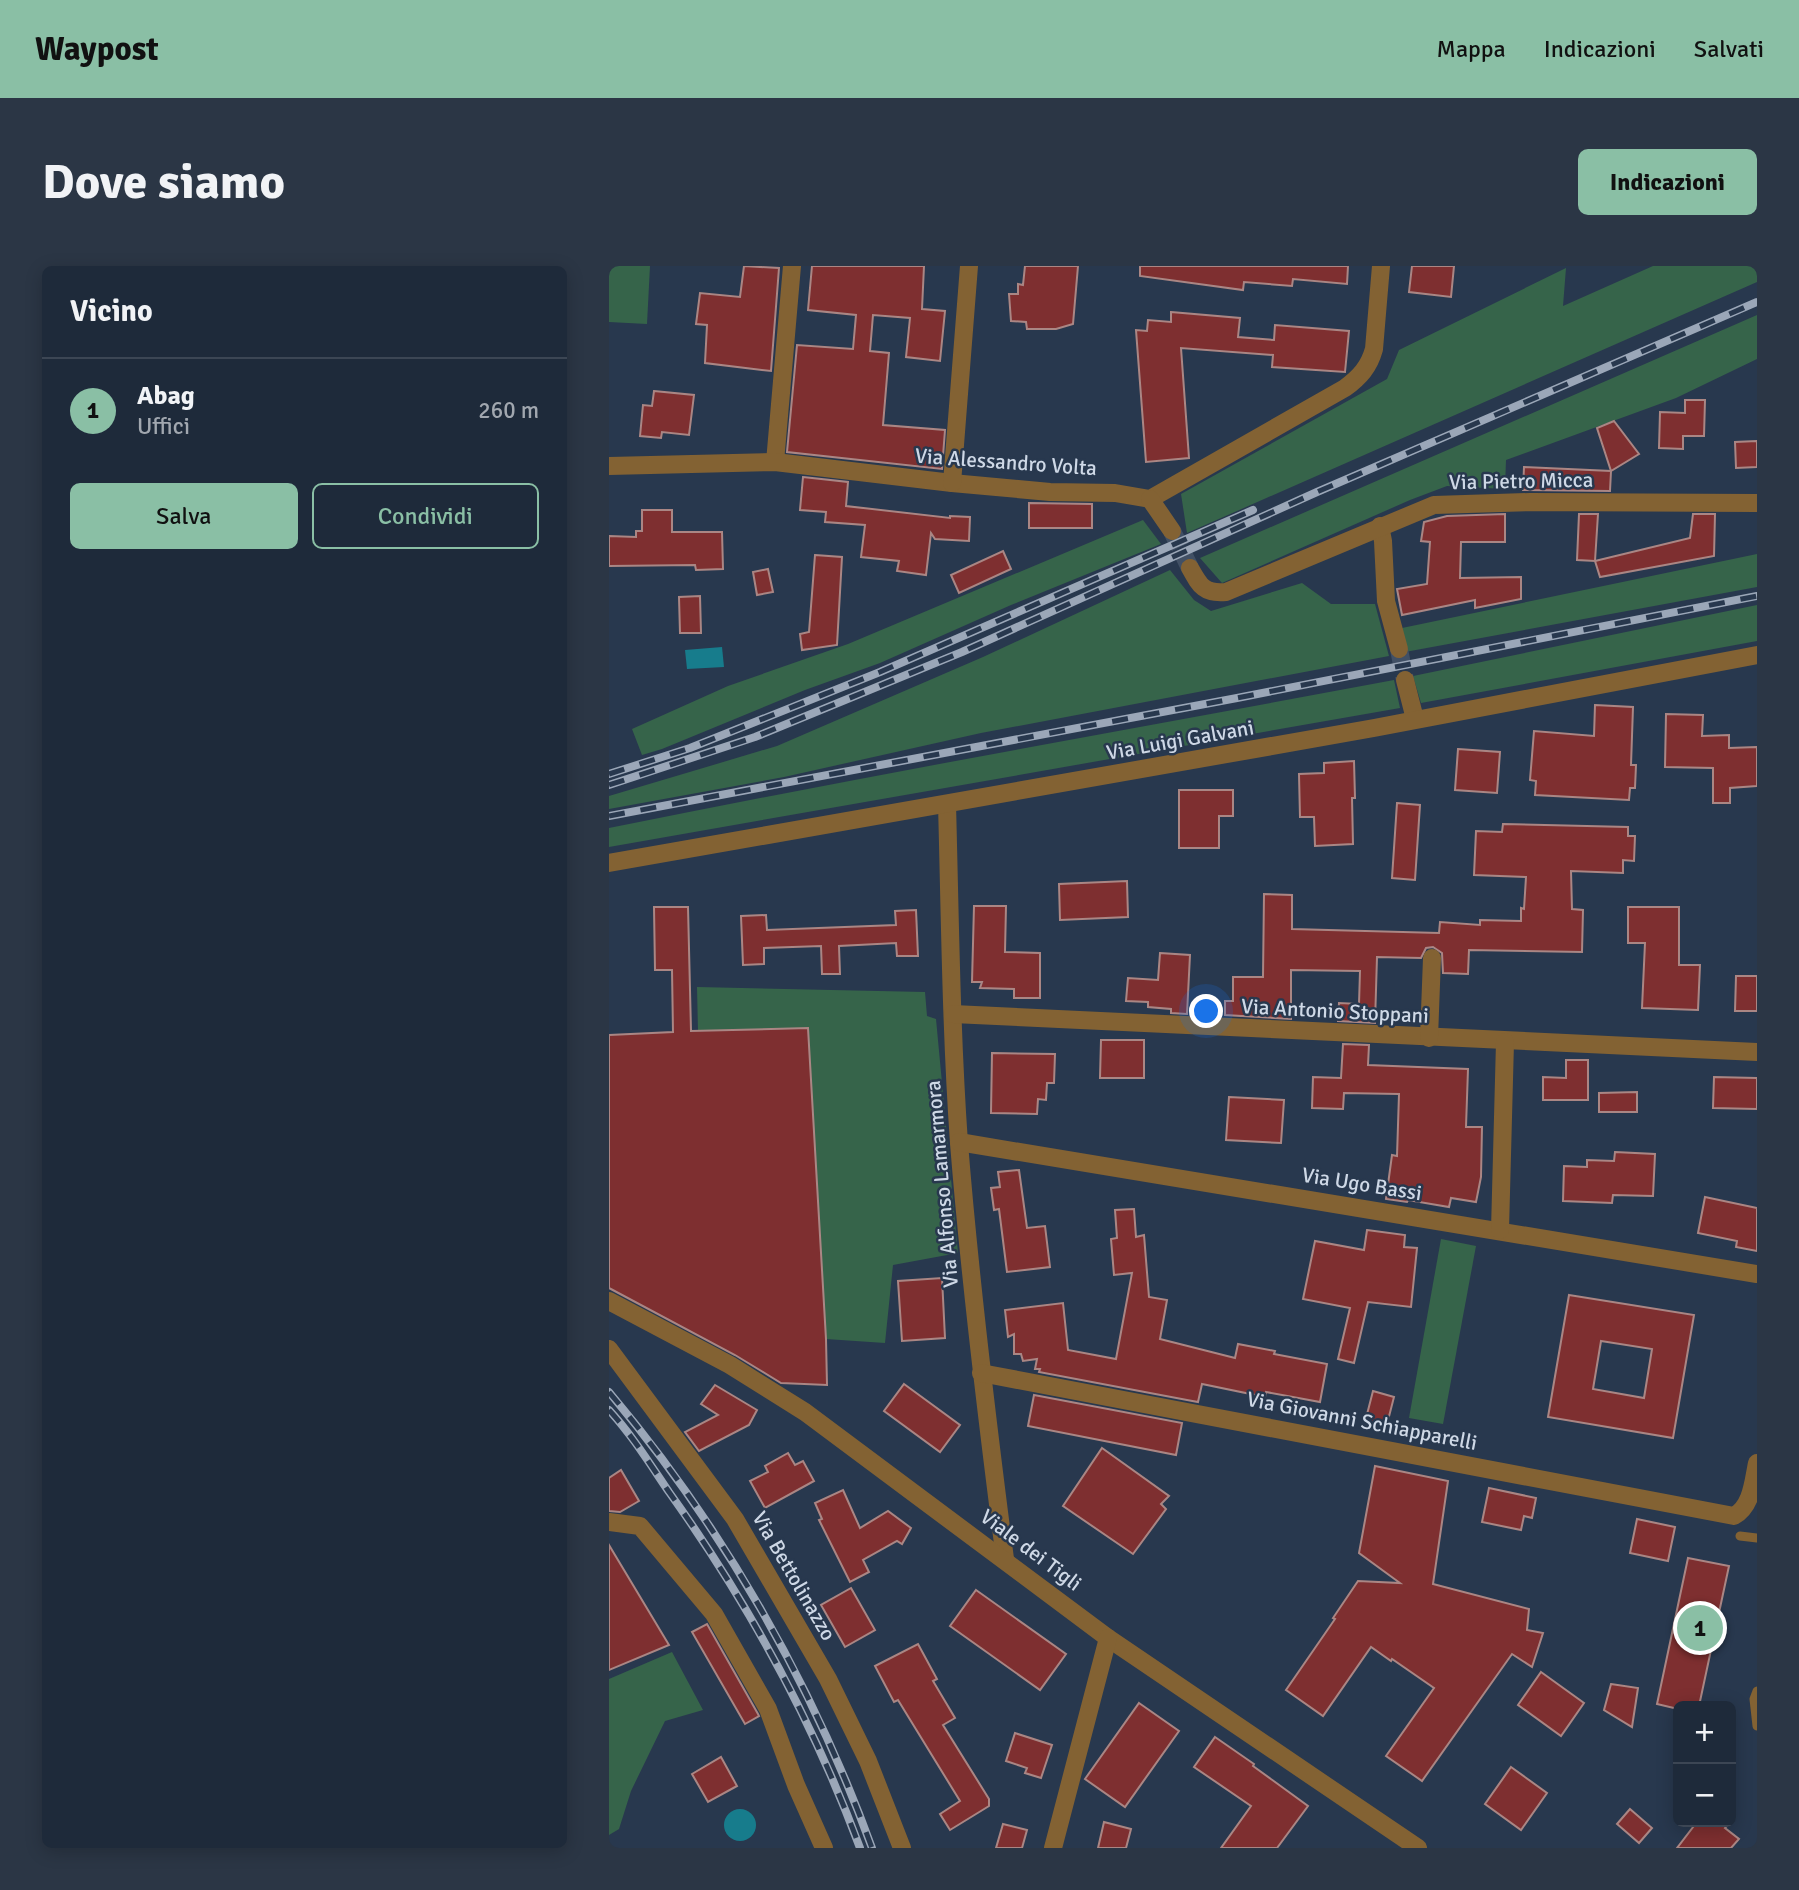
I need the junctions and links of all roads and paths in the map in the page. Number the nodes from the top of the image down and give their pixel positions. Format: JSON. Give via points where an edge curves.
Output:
{"nodes":[{"id":1,"x":792,"y":266,"type":"edge"},
{"id":2,"x":969,"y":266,"type":"edge"},
{"id":3,"x":1381,"y":266,"type":"edge"},
{"id":4,"x":775,"y":463,"type":"junction"},
{"id":5,"x":609,"y":466,"type":"edge"},
{"id":6,"x":952,"y":483,"type":"junction"},
{"id":7,"x":1150,"y":499,"type":"junction"},
{"id":8,"x":1757,"y":503,"type":"edge"},
{"id":9,"x":1380,"y":526,"type":"junction"},
{"id":10,"x":1172,"y":531,"type":"tunnel mouth"},
{"id":11,"x":1190,"y":568,"type":"tunnel mouth"},
{"id":12,"x":1399,"y":649,"type":"tunnel mouth"},
{"id":13,"x":1757,"y":655,"type":"edge"},
{"id":14,"x":1405,"y":680,"type":"tunnel mouth"},
{"id":15,"x":1415,"y":719,"type":"junction"},
{"id":16,"x":947,"y":804,"type":"junction"},
{"id":17,"x":609,"y":863,"type":"edge"},
{"id":18,"x":1433,"y":958,"type":"dead end"},
{"id":19,"x":953,"y":1014,"type":"junction"},
{"id":20,"x":1429,"y":1038,"type":"junction"},
{"id":21,"x":1505,"y":1042,"type":"junction"},
{"id":22,"x":1757,"y":1052,"type":"edge"},
{"id":23,"x":959,"y":1142,"type":"junction"},
{"id":24,"x":1500,"y":1230,"type":"junction"},
{"id":25,"x":1757,"y":1274,"type":"edge"},
{"id":26,"x":609,"y":1301,"type":"edge"},
{"id":27,"x":609,"y":1349,"type":"edge"},
{"id":28,"x":981,"y":1373,"type":"junction"},
{"id":29,"x":1757,"y":1463,"type":"edge"},
{"id":30,"x":609,"y":1522,"type":"edge"},
{"id":31,"x":1740,"y":1536,"type":"dead end"},
{"id":32,"x":1757,"y":1538,"type":"edge"},
{"id":33,"x":1005,"y":1559,"type":"junction"},
{"id":34,"x":1108,"y":1638,"type":"junction"},
{"id":35,"x":1757,"y":1691,"type":"edge"},
{"id":36,"x":1757,"y":1726,"type":"edge"},
{"id":37,"x":824,"y":1848,"type":"edge"},
{"id":38,"x":902,"y":1848,"type":"edge"},
{"id":39,"x":1053,"y":1848,"type":"edge"},
{"id":40,"x":1418,"y":1848,"type":"edge"}],
"edges":[{"from":1,"to":4,"type":"street"},
{"from":2,"to":6,"type":"street"},
{"from":3,"to":7,"type":"street","via":[[1374,349],[1363,372],[1345,388]]},
{"from":4,"to":5,"type":"street","name":"Via Alessandro Volta"},
{"from":4,"to":6,"type":"street","name":"Via Alessandro Volta"},
{"from":6,"to":7,"type":"street","name":"Via Alessandro Volta"},
{"from":7,"to":10,"type":"street"},
{"from":8,"to":9,"type":"street","name":"Via Pietro Micca","via":[[1465,503],[1434,505]]},
{"from":9,"to":11,"type":"street","name":"Via Pietro Micca","via":[[1226,592],[1205,590]]},
{"from":9,"to":12,"type":"street","via":[[1386,601]]},
{"from":13,"to":15,"type":"street","name":"Via Luigi Galvani"},
{"from":14,"to":15,"type":"street"},
{"from":15,"to":16,"type":"street","name":"Via Luigi Galvani"},
{"from":16,"to":17,"type":"street","name":"Via Luigi Galvani"},
{"from":16,"to":19,"type":"street","name":"Via Alfonso Lamarmora"},
{"from":18,"to":20,"type":"street"},
{"from":19,"to":20,"type":"street","name":"Via Antonio Stoppani"},
{"from":19,"to":23,"type":"street","name":"Via Alfonso Lamarmora"},
{"from":20,"to":21,"type":"street","name":"Via Antonio Stoppani"},
{"from":21,"to":22,"type":"street","name":"Via Antonio Stoppani"},
{"from":21,"to":24,"type":"street"},
{"from":23,"to":24,"type":"street","name":"Via Ugo Bassi"},
{"from":23,"to":28,"type":"street","name":"Via Alfonso Lamarmora"},
{"from":24,"to":25,"type":"street","name":"Via Ugo Bassi"},
{"from":26,"to":33,"type":"street","name":"Viale dei Tigli","via":[[730,1365],[805,1412]]},
{"from":27,"to":38,"type":"street","name":"Via Bettolinazzo","via":[[735,1518],[828,1679]]},
{"from":28,"to":29,"type":"street","name":"Via Giovanni Schiapparelli","via":[[1734,1516],[1748,1503]]},
{"from":28,"to":33,"type":"street","name":"Via Alfonso Lamarmora"},
{"from":30,"to":37,"type":"street","via":[[640,1527],[714,1614],[768,1709]]},
{"from":31,"to":32,"type":"lane"},
{"from":33,"to":34,"type":"street","name":"Viale dei Tigli"},
{"from":34,"to":39,"type":"street"},
{"from":34,"to":40,"type":"street","name":"Viale dei Tigli"},
{"from":35,"to":36,"type":"lane"}]}
